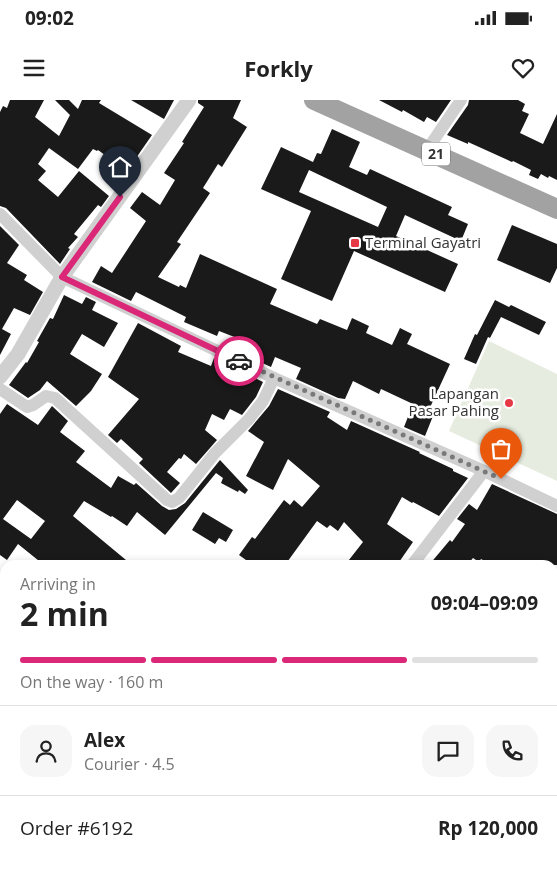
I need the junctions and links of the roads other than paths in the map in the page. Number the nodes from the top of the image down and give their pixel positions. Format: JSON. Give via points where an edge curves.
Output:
{"nodes":[{"id":1,"x":189,"y":100,"type":"edge"},
{"id":2,"x":314,"y":100,"type":"edge"},
{"id":3,"x":461,"y":100,"type":"edge"},
{"id":4,"x":427,"y":150,"type":"junction"},
{"id":5,"x":557,"y":209,"type":"edge"},
{"id":6,"x":0,"y":214,"type":"edge"},
{"id":7,"x":62,"y":277,"type":"junction"},
{"id":8,"x":0,"y":377,"type":"edge"},
{"id":9,"x":274,"y":378,"type":"junction"},
{"id":10,"x":0,"y":389,"type":"edge"},
{"id":11,"x":484,"y":471,"type":"junction"},
{"id":12,"x":557,"y":506,"type":"edge"},
{"id":13,"x":416,"y":560,"type":"edge"}],
"edges":[{"from":1,"to":7,"type":"street"},
{"from":2,"to":4,"type":"highway","number":"21"},
{"from":3,"to":4,"type":"street"},
{"from":4,"to":5,"type":"highway","number":"21"},
{"from":6,"to":7,"type":"street"},
{"from":7,"to":8,"type":"street","via":[[18,354]]},
{"from":7,"to":9,"type":"street"},
{"from":9,"to":10,"type":"street","via":[[263,401],[249,419],[172,502],[54,398],[46,396],[27,407]]},
{"from":9,"to":11,"type":"street"},
{"from":11,"to":12,"type":"street"},
{"from":11,"to":13,"type":"street"}]}
